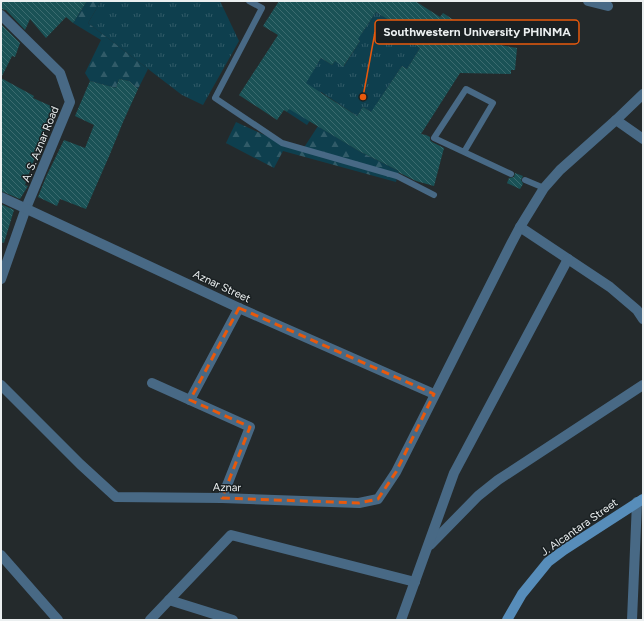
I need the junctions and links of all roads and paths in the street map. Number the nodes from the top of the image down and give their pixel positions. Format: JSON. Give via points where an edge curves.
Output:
{"nodes":[{"id":1,"x":249,"y":1,"type":"edge"},
{"id":2,"x":588,"y":1,"type":"edge"},
{"id":3,"x":608,"y":6,"type":"dead end"},
{"id":4,"x":1,"y":15,"type":"edge"},
{"id":5,"x":643,"y":94,"type":"edge"},
{"id":6,"x":616,"y":120,"type":"junction"},
{"id":7,"x":643,"y":139,"type":"edge"},
{"id":8,"x":464,"y":152,"type":"junction"},
{"id":9,"x":511,"y":174,"type":"dead end"},
{"id":10,"x":525,"y":180,"type":"dead end"},
{"id":11,"x":544,"y":188,"type":"junction"},
{"id":12,"x":434,"y":195,"type":"dead end"},
{"id":13,"x":1,"y":196,"type":"edge"},
{"id":14,"x":26,"y":208,"type":"junction"},
{"id":15,"x":520,"y":227,"type":"junction"},
{"id":16,"x":568,"y":259,"type":"junction"},
{"id":17,"x":1,"y":279,"type":"edge"},
{"id":18,"x":239,"y":308,"type":"junction"},
{"id":19,"x":643,"y":319,"type":"edge"},
{"id":20,"x":152,"y":383,"type":"dead end"},
{"id":21,"x":1,"y":385,"type":"edge"},
{"id":22,"x":643,"y":385,"type":"edge"},
{"id":23,"x":434,"y":394,"type":"junction"},
{"id":24,"x":190,"y":400,"type":"junction"},
{"id":25,"x":222,"y":498,"type":"junction"},
{"id":26,"x":640,"y":500,"type":"edge"},
{"id":27,"x":427,"y":548,"type":"junction"},
{"id":28,"x":1,"y":555,"type":"edge"},
{"id":29,"x":415,"y":582,"type":"junction"},
{"id":30,"x":169,"y":600,"type":"junction"},
{"id":31,"x":58,"y":620,"type":"edge"},
{"id":32,"x":150,"y":620,"type":"edge"},
{"id":33,"x":233,"y":620,"type":"edge"},
{"id":34,"x":401,"y":620,"type":"edge"},
{"id":35,"x":507,"y":620,"type":"edge"},
{"id":36,"x":632,"y":620,"type":"edge"}],
"edges":[{"from":1,"to":12,"type":"lane","via":[[262,8],[215,98],[282,143],[397,176]]},
{"from":2,"to":3,"type":"street"},
{"from":4,"to":14,"type":"street","name":"A. S. Aznar Road","via":[[60,73],[70,102]]},
{"from":5,"to":6,"type":"street","name":"Aznar"},
{"from":6,"to":7,"type":"street"},
{"from":6,"to":11,"type":"street","name":"Aznar","via":[[560,170]]},
{"from":8,"to":8,"type":"lane","via":[[493,103],[466,89],[434,138]]},
{"from":8,"to":9,"type":"lane"},
{"from":10,"to":11,"type":"lane"},
{"from":11,"to":15,"type":"street","name":"Aznar"},
{"from":13,"to":14,"type":"street","name":"Aznar Street"},
{"from":14,"to":17,"type":"street","name":"A. S. Aznar Road"},
{"from":14,"to":18,"type":"street","name":"Aznar Street"},
{"from":15,"to":16,"type":"street"},
{"from":15,"to":23,"type":"street","name":"Aznar"},
{"from":16,"to":19,"type":"street","via":[[610,287]]},
{"from":16,"to":27,"type":"street","via":[[454,473]]},
{"from":18,"to":23,"type":"street","name":"Aznar Street"},
{"from":18,"to":24,"type":"street"},
{"from":20,"to":24,"type":"street"},
{"from":21,"to":25,"type":"street","name":"Aznar","via":[[116,497]]},
{"from":22,"to":27,"type":"street","via":[[498,480],[478,496]]},
{"from":23,"to":25,"type":"street","name":"Aznar","via":[[396,472],[378,498],[359,503]]},
{"from":24,"to":25,"type":"street","via":[[250,427]]},
{"from":26,"to":35,"type":"street","name":"J. Alcantara Street","via":[[548,562],[522,594]]},
{"from":26,"to":36,"type":"street"},
{"from":27,"to":29,"type":"street"},
{"from":28,"to":31,"type":"street"},
{"from":29,"to":30,"type":"street","via":[[231,535]]},
{"from":29,"to":34,"type":"street"},
{"from":30,"to":32,"type":"street"},
{"from":30,"to":33,"type":"street"}]}
